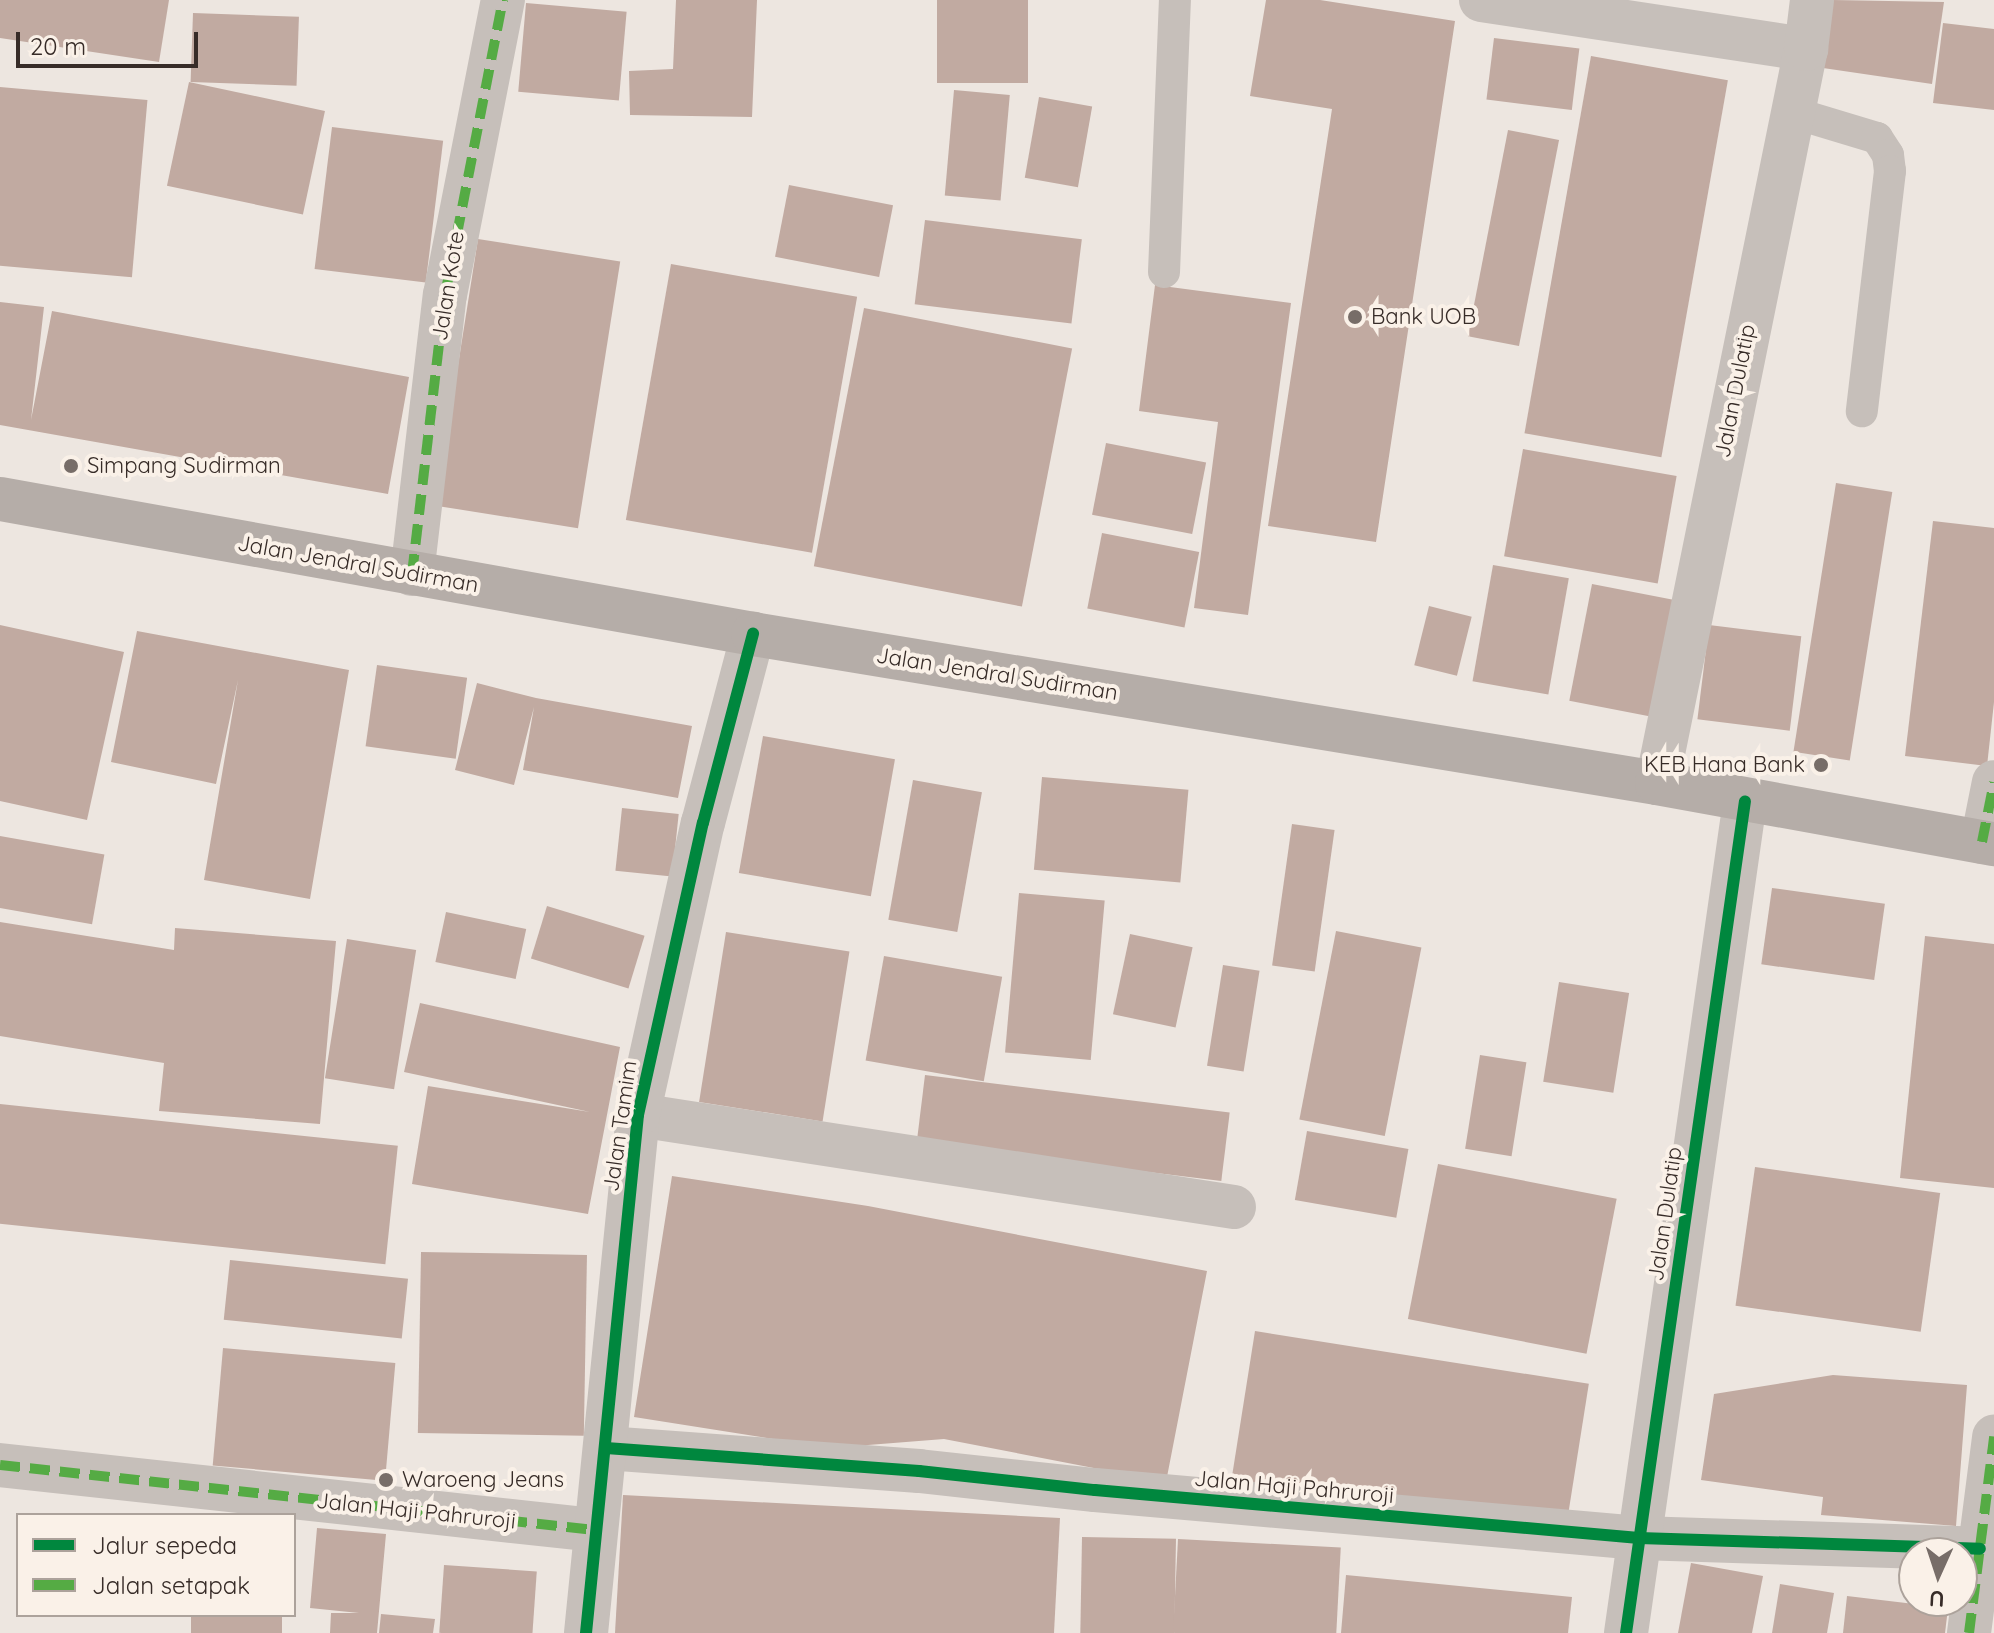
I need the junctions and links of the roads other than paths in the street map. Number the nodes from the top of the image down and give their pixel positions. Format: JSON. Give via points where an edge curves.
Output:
{"nodes":[{"id":1,"x":503,"y":0,"type":"edge"},
{"id":2,"x":1175,"y":0,"type":"edge"},
{"id":3,"x":1481,"y":0,"type":"edge"},
{"id":4,"x":1812,"y":0,"type":"edge"},
{"id":5,"x":1806,"y":49,"type":"junction"},
{"id":6,"x":1791,"y":112,"type":"junction"},
{"id":7,"x":1164,"y":272,"type":"dead end"},
{"id":8,"x":1862,"y":411,"type":"dead end"},
{"id":9,"x":0,"y":499,"type":"edge"},
{"id":10,"x":412,"y":574,"type":"junction"},
{"id":11,"x":753,"y":634,"type":"junction"},
{"id":12,"x":1994,"y":782,"type":"edge"},
{"id":13,"x":1657,"y":783,"type":"junction"},
{"id":14,"x":1745,"y":801,"type":"junction"},
{"id":15,"x":1988,"y":843,"type":"edge"},
{"id":16,"x":638,"y":1115,"type":"junction"},
{"id":17,"x":1234,"y":1207,"type":"dead end"},
{"id":18,"x":1994,"y":1437,"type":"edge"},
{"id":19,"x":606,"y":1448,"type":"junction"},
{"id":20,"x":0,"y":1465,"type":"edge"},
{"id":21,"x":594,"y":1530,"type":"junction"},
{"id":22,"x":1639,"y":1538,"type":"junction"},
{"id":23,"x":1980,"y":1549,"type":"junction"},
{"id":24,"x":586,"y":1633,"type":"edge"},
{"id":25,"x":1626,"y":1633,"type":"edge"},
{"id":26,"x":1969,"y":1633,"type":"edge"}],
"edges":[{"from":1,"to":10,"type":"street","name":"Jalan Kote","via":[[445,295]]},
{"from":2,"to":7,"type":"lane"},
{"from":3,"to":5,"type":"street"},
{"from":4,"to":5,"type":"street","name":"Jalan Dulatip"},
{"from":5,"to":6,"type":"street","name":"Jalan Dulatip"},
{"from":6,"to":8,"type":"lane","via":[[1877,138],[1888,155]]},
{"from":6,"to":13,"type":"street","name":"Jalan Dulatip"},
{"from":9,"to":10,"type":"main road","name":"Jalan Jendral Sudirman"},
{"from":10,"to":11,"type":"main road","name":"Jalan Jendral Sudirman"},
{"from":11,"to":13,"type":"main road","name":"Jalan Jendral Sudirman"},
{"from":11,"to":16,"type":"street","name":"Jalan Tamim","via":[[703,823]]},
{"from":12,"to":15,"type":"street"},
{"from":13,"to":14,"type":"main road","name":"Jalan Jendral Sudirman"},
{"from":14,"to":15,"type":"main road","name":"Jalan Jendral Sudirman"},
{"from":14,"to":22,"type":"street","name":"Jalan Dulatip"},
{"from":16,"to":17,"type":"street"},
{"from":16,"to":19,"type":"street","name":"Jalan Tamim"},
{"from":18,"to":23,"type":"street"},
{"from":19,"to":21,"type":"street","name":"Jalan Tamim"},
{"from":19,"to":22,"type":"street","name":"Jalan Haji Pahruroji","via":[[919,1471]]},
{"from":20,"to":21,"type":"street","name":"Jalan Haji Pahruroji"},
{"from":21,"to":24,"type":"street","name":"Jalan Tamim"},
{"from":22,"to":23,"type":"street","name":"Jalan Haji Pahruroji"},
{"from":22,"to":25,"type":"street","name":"Jalan Dulatip"},
{"from":23,"to":26,"type":"street"}]}
